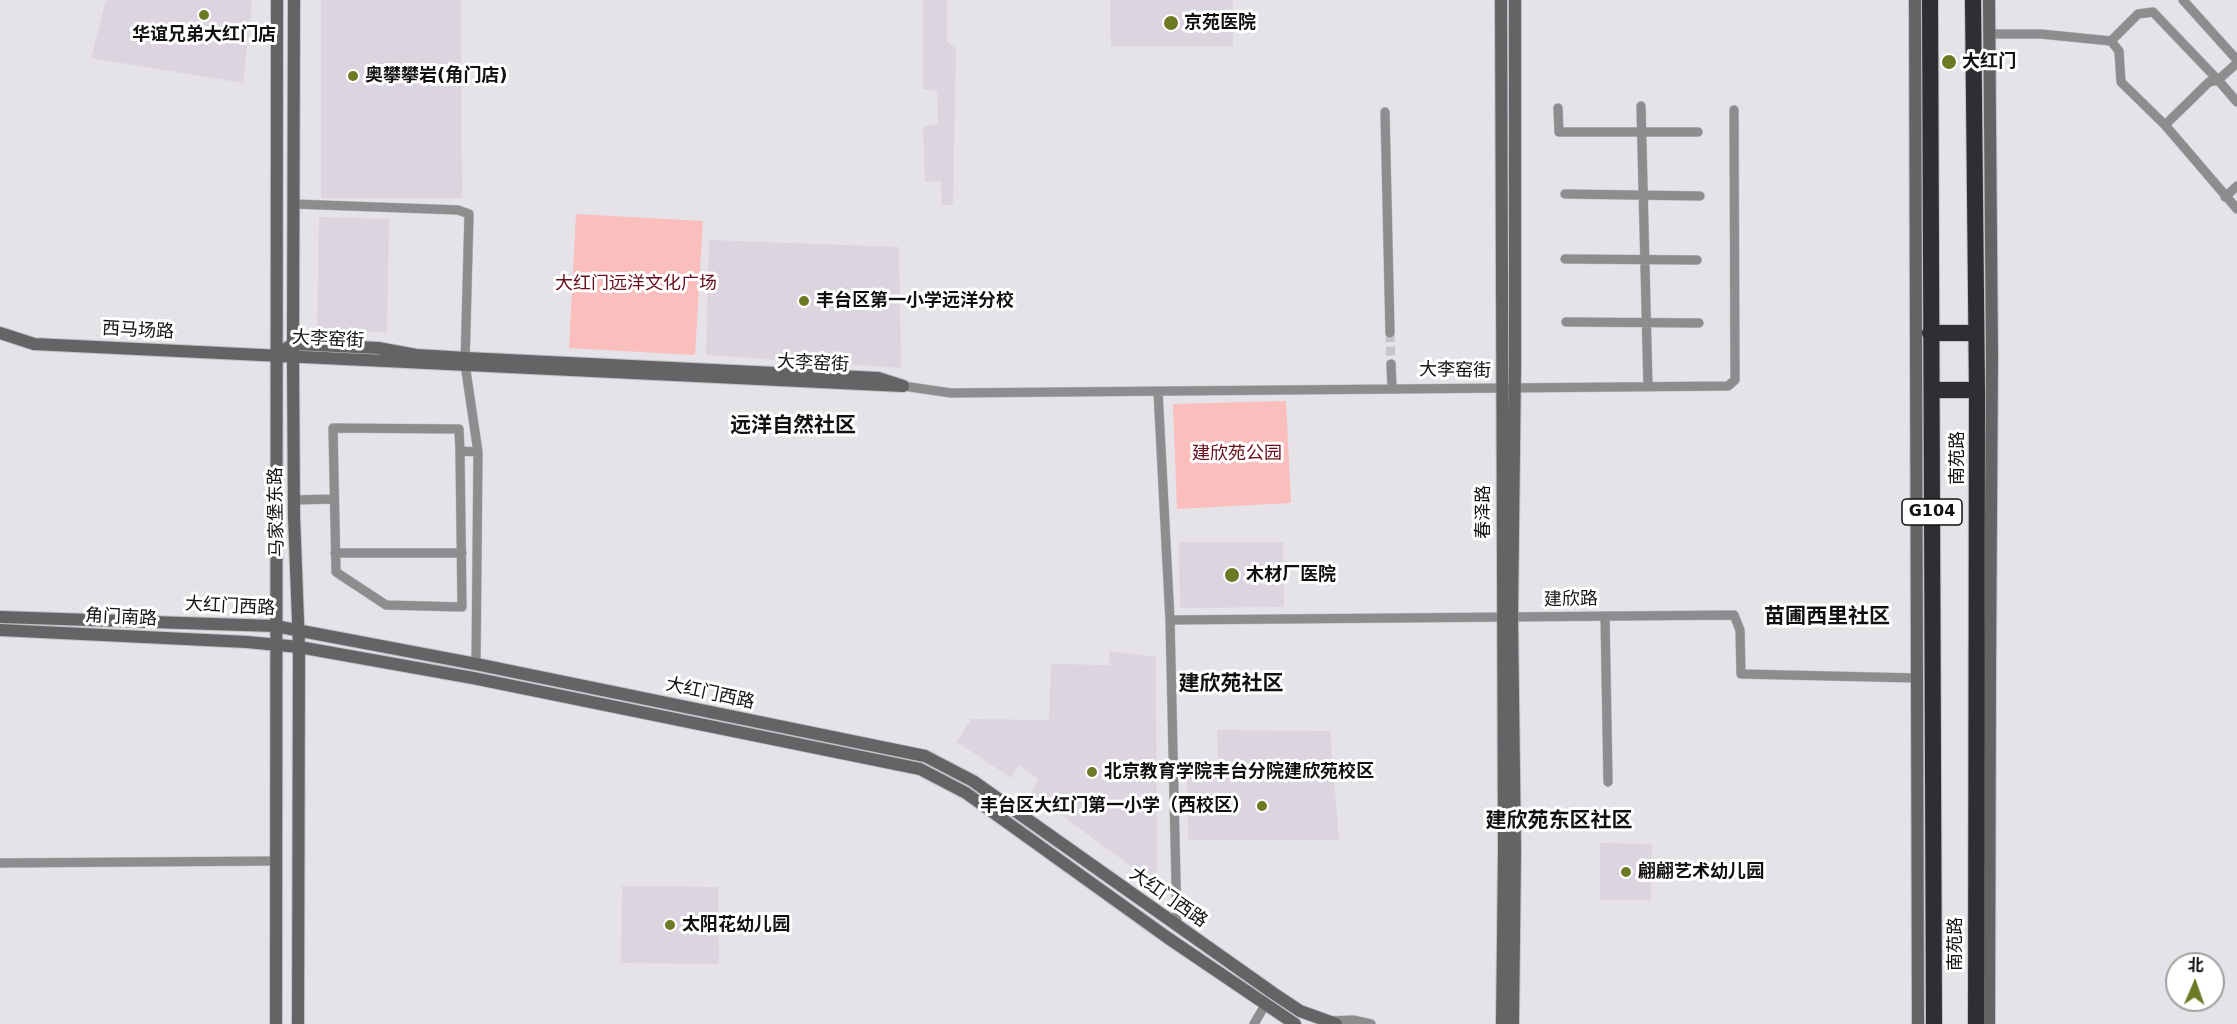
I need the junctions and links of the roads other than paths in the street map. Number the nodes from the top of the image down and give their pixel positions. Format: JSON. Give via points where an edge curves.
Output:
{"nodes":[{"id":1,"x":278,"y":0,"type":"edge"},
{"id":2,"x":294,"y":0,"type":"edge"},
{"id":3,"x":1501,"y":0,"type":"edge"},
{"id":4,"x":1515,"y":0,"type":"edge"},
{"id":5,"x":1915,"y":0,"type":"edge"},
{"id":6,"x":1930,"y":0,"type":"edge"},
{"id":7,"x":1973,"y":0,"type":"edge"},
{"id":8,"x":1989,"y":0,"type":"edge"},
{"id":9,"x":2183,"y":0,"type":"edge"},
{"id":10,"x":1990,"y":34,"type":"junction"},
{"id":11,"x":2112,"y":41,"type":"junction"},
{"id":12,"x":2237,"y":62,"type":"edge"},
{"id":13,"x":2218,"y":80,"type":"junction"},
{"id":14,"x":2237,"y":102,"type":"edge"},
{"id":15,"x":1641,"y":106,"type":"dead end"},
{"id":16,"x":1558,"y":108,"type":"dead end"},
{"id":17,"x":1734,"y":110,"type":"dead end"},
{"id":18,"x":1385,"y":112,"type":"dead end"},
{"id":19,"x":2165,"y":125,"type":"junction"},
{"id":20,"x":1642,"y":132,"type":"junction"},
{"id":21,"x":1698,"y":132,"type":"dead end"},
{"id":22,"x":2237,"y":186,"type":"edge"},
{"id":23,"x":1565,"y":194,"type":"dead end"},
{"id":24,"x":1644,"y":196,"type":"junction"},
{"id":25,"x":1700,"y":196,"type":"dead end"},
{"id":26,"x":2225,"y":197,"type":"junction"},
{"id":27,"x":294,"y":204,"type":"junction"},
{"id":28,"x":2237,"y":209,"type":"edge"},
{"id":29,"x":1565,"y":259,"type":"dead end"},
{"id":30,"x":1645,"y":259,"type":"junction"},
{"id":31,"x":1697,"y":260,"type":"dead end"},
{"id":32,"x":1566,"y":322,"type":"dead end"},
{"id":33,"x":1647,"y":323,"type":"junction"},
{"id":34,"x":1699,"y":323,"type":"dead end"},
{"id":35,"x":0,"y":333,"type":"edge"},
{"id":36,"x":1390,"y":333,"type":"tunnel mouth"},
{"id":37,"x":1930,"y":333,"type":"junction"},
{"id":38,"x":1975,"y":333,"type":"junction"},
{"id":39,"x":293,"y":350,"type":"junction"},
{"id":40,"x":276,"y":355,"type":"junction"},
{"id":41,"x":466,"y":361,"type":"junction"},
{"id":42,"x":1391,"y":364,"type":"tunnel mouth"},
{"id":43,"x":903,"y":386,"type":"joint"},
{"id":44,"x":1648,"y":387,"type":"junction"},
{"id":45,"x":1392,"y":388,"type":"junction"},
{"id":46,"x":1508,"y":389,"type":"junction"},
{"id":47,"x":1932,"y":390,"type":"junction"},
{"id":48,"x":1977,"y":390,"type":"junction"},
{"id":49,"x":1158,"y":391,"type":"junction"},
{"id":50,"x":460,"y":451,"type":"junction"},
{"id":51,"x":478,"y":452,"type":"junction"},
{"id":52,"x":334,"y":499,"type":"junction"},
{"id":53,"x":294,"y":500,"type":"junction"},
{"id":54,"x":335,"y":553,"type":"junction"},
{"id":55,"x":462,"y":553,"type":"junction"},
{"id":56,"x":1605,"y":616,"type":"junction"},
{"id":57,"x":0,"y":617,"type":"edge"},
{"id":58,"x":1507,"y":617,"type":"junction"},
{"id":59,"x":1170,"y":620,"type":"junction"},
{"id":60,"x":275,"y":626,"type":"junction"},
{"id":61,"x":0,"y":630,"type":"edge"},
{"id":62,"x":299,"y":631,"type":"junction"},
{"id":63,"x":276,"y":645,"type":"junction"},
{"id":64,"x":1977,"y":645,"type":"junction"},
{"id":65,"x":299,"y":647,"type":"junction"},
{"id":66,"x":476,"y":664,"type":"junction"},
{"id":67,"x":1990,"y":670,"type":"junction"},
{"id":68,"x":1917,"y":678,"type":"junction"},
{"id":69,"x":1608,"y":782,"type":"dead end"},
{"id":70,"x":275,"y":861,"type":"junction"},
{"id":71,"x":0,"y":863,"type":"edge"},
{"id":72,"x":1989,"y":913,"type":"junction"},
{"id":73,"x":1176,"y":926,"type":"junction"},
{"id":74,"x":1975,"y":960,"type":"junction"},
{"id":75,"x":1265,"y":1005,"type":"junction"},
{"id":76,"x":1332,"y":1023,"type":"edge"},
{"id":77,"x":276,"y":1024,"type":"edge"},
{"id":78,"x":298,"y":1024,"type":"edge"},
{"id":79,"x":1254,"y":1024,"type":"edge"},
{"id":80,"x":1295,"y":1024,"type":"edge"},
{"id":81,"x":1371,"y":1024,"type":"edge"},
{"id":82,"x":1502,"y":1024,"type":"edge"},
{"id":83,"x":1512,"y":1024,"type":"edge"},
{"id":84,"x":1918,"y":1024,"type":"edge"},
{"id":85,"x":1934,"y":1024,"type":"edge"},
{"id":86,"x":1976,"y":1024,"type":"edge"},
{"id":87,"x":1989,"y":1024,"type":"edge"}],
"edges":[{"from":1,"to":40,"type":"street","name":"马家堡东路"},
{"from":2,"to":27,"type":"street","name":"马家堡东路"},
{"from":3,"to":46,"type":"street","name":"春泽路"},
{"from":4,"to":46,"type":"street","name":"春泽路","via":[[1515,366]]},
{"from":5,"to":68,"type":"street"},
{"from":6,"to":37,"type":"highway","name":"南苑路","number":"G104"},
{"from":7,"to":38,"type":"highway","name":"南苑路","number":"G104"},
{"from":8,"to":10,"type":"street"},
{"from":9,"to":12,"type":"street"},
{"from":10,"to":11,"type":"street"},
{"from":10,"to":67,"type":"street"},
{"from":11,"to":13,"type":"street","via":[[2138,14],[2153,12]]},
{"from":11,"to":19,"type":"street","via":[[2119,51],[2121,82]]},
{"from":12,"to":13,"type":"street"},
{"from":13,"to":14,"type":"street"},
{"from":13,"to":19,"type":"street","via":[[2209,82]]},
{"from":15,"to":20,"type":"street"},
{"from":16,"to":20,"type":"street","via":[[1559,132]]},
{"from":17,"to":44,"type":"street","name":"大李窑街","via":[[1735,380],[1728,386]]},
{"from":18,"to":36,"type":"street"},
{"from":19,"to":26,"type":"street"},
{"from":20,"to":21,"type":"street"},
{"from":20,"to":24,"type":"street"},
{"from":22,"to":26,"type":"street"},
{"from":23,"to":24,"type":"street"},
{"from":24,"to":25,"type":"street"},
{"from":24,"to":30,"type":"street"},
{"from":26,"to":28,"type":"street"},
{"from":27,"to":39,"type":"street","name":"马家堡东路"},
{"from":27,"to":41,"type":"street","via":[[458,210],[469,214]]},
{"from":29,"to":30,"type":"street"},
{"from":30,"to":31,"type":"street"},
{"from":30,"to":33,"type":"street"},
{"from":32,"to":33,"type":"street"},
{"from":33,"to":34,"type":"street"},
{"from":33,"to":44,"type":"street"},
{"from":35,"to":40,"type":"street","name":"西马场路","via":[[34,344]]},
{"from":37,"to":38,"type":"highway"},
{"from":37,"to":47,"type":"highway","name":"南苑路","number":"G104"},
{"from":38,"to":48,"type":"highway","name":"南苑路","number":"G104"},
{"from":39,"to":40,"type":"street","name":"大李窑街"},
{"from":39,"to":41,"type":"street","name":"大李窑街"},
{"from":39,"to":53,"type":"street","name":"马家堡东路"},
{"from":40,"to":60,"type":"street","name":"马家堡东路"},
{"from":41,"to":43,"type":"street","name":"大李窑街"},
{"from":41,"to":51,"type":"street"},
{"from":42,"to":45,"type":"street"},
{"from":43,"to":49,"type":"street","name":"大李窑街","via":[[951,393]]},
{"from":44,"to":46,"type":"street","name":"大李窑街"},
{"from":45,"to":46,"type":"street","name":"大李窑街"},
{"from":45,"to":49,"type":"street","name":"大李窑街"},
{"from":46,"to":58,"type":"street","name":"春泽路"},
{"from":47,"to":48,"type":"highway"},
{"from":47,"to":85,"type":"highway","name":"南苑路","number":"G104"},
{"from":48,"to":64,"type":"highway","name":"南苑路","number":"G104"},
{"from":49,"to":59,"type":"street"},
{"from":50,"to":51,"type":"street"},
{"from":50,"to":52,"type":"street","via":[[459,429],[333,428]]},
{"from":50,"to":55,"type":"street"},
{"from":51,"to":66,"type":"street"},
{"from":52,"to":53,"type":"street"},
{"from":52,"to":54,"type":"street"},
{"from":53,"to":62,"type":"street","name":"马家堡东路"},
{"from":54,"to":55,"type":"street"},
{"from":54,"to":55,"type":"street","via":[[336,572],[386,606],[462,607]]},
{"from":56,"to":58,"type":"street","name":"建欣路"},
{"from":56,"to":68,"type":"street","name":"建欣路","via":[[1734,615],[1740,630],[1741,674]]},
{"from":56,"to":69,"type":"street"},
{"from":57,"to":60,"type":"street","name":"大红门西路"},
{"from":58,"to":59,"type":"street","name":"建欣路"},
{"from":58,"to":82,"type":"street","name":"春泽路"},
{"from":58,"to":83,"type":"street","name":"春泽路","via":[[1515,850]]},
{"from":59,"to":73,"type":"street"},
{"from":60,"to":62,"type":"street","name":"大红门西路"},
{"from":60,"to":63,"type":"street","name":"马家堡东路"},
{"from":61,"to":63,"type":"street","name":"角门南路"},
{"from":62,"to":65,"type":"street","name":"马家堡东路"},
{"from":62,"to":66,"type":"street","name":"大红门西路"},
{"from":63,"to":65,"type":"street","name":"大红门西路"},
{"from":63,"to":70,"type":"street","name":"马家堡东路"},
{"from":64,"to":67,"type":"street"},
{"from":64,"to":74,"type":"highway","name":"南苑路","number":"G104"},
{"from":65,"to":75,"type":"street","name":"大红门西路","via":[[473,678],[920,770],[966,793]]},
{"from":65,"to":78,"type":"street","name":"马家堡东路"},
{"from":66,"to":73,"type":"street","name":"大红门西路","via":[[925,756],[973,781]]},
{"from":67,"to":72,"type":"street"},
{"from":68,"to":84,"type":"street"},
{"from":70,"to":71,"type":"street"},
{"from":70,"to":77,"type":"street","name":"马家堡东路"},
{"from":72,"to":74,"type":"street"},
{"from":72,"to":87,"type":"street"},
{"from":73,"to":76,"type":"street","name":"大红门西路","via":[[1300,1011]]},
{"from":74,"to":86,"type":"highway","name":"南苑路","number":"G104"},
{"from":75,"to":79,"type":"street"},
{"from":75,"to":80,"type":"street","name":"大红门西路"},
{"from":76,"to":81,"type":"street","via":[[1353,1020]]}]}
